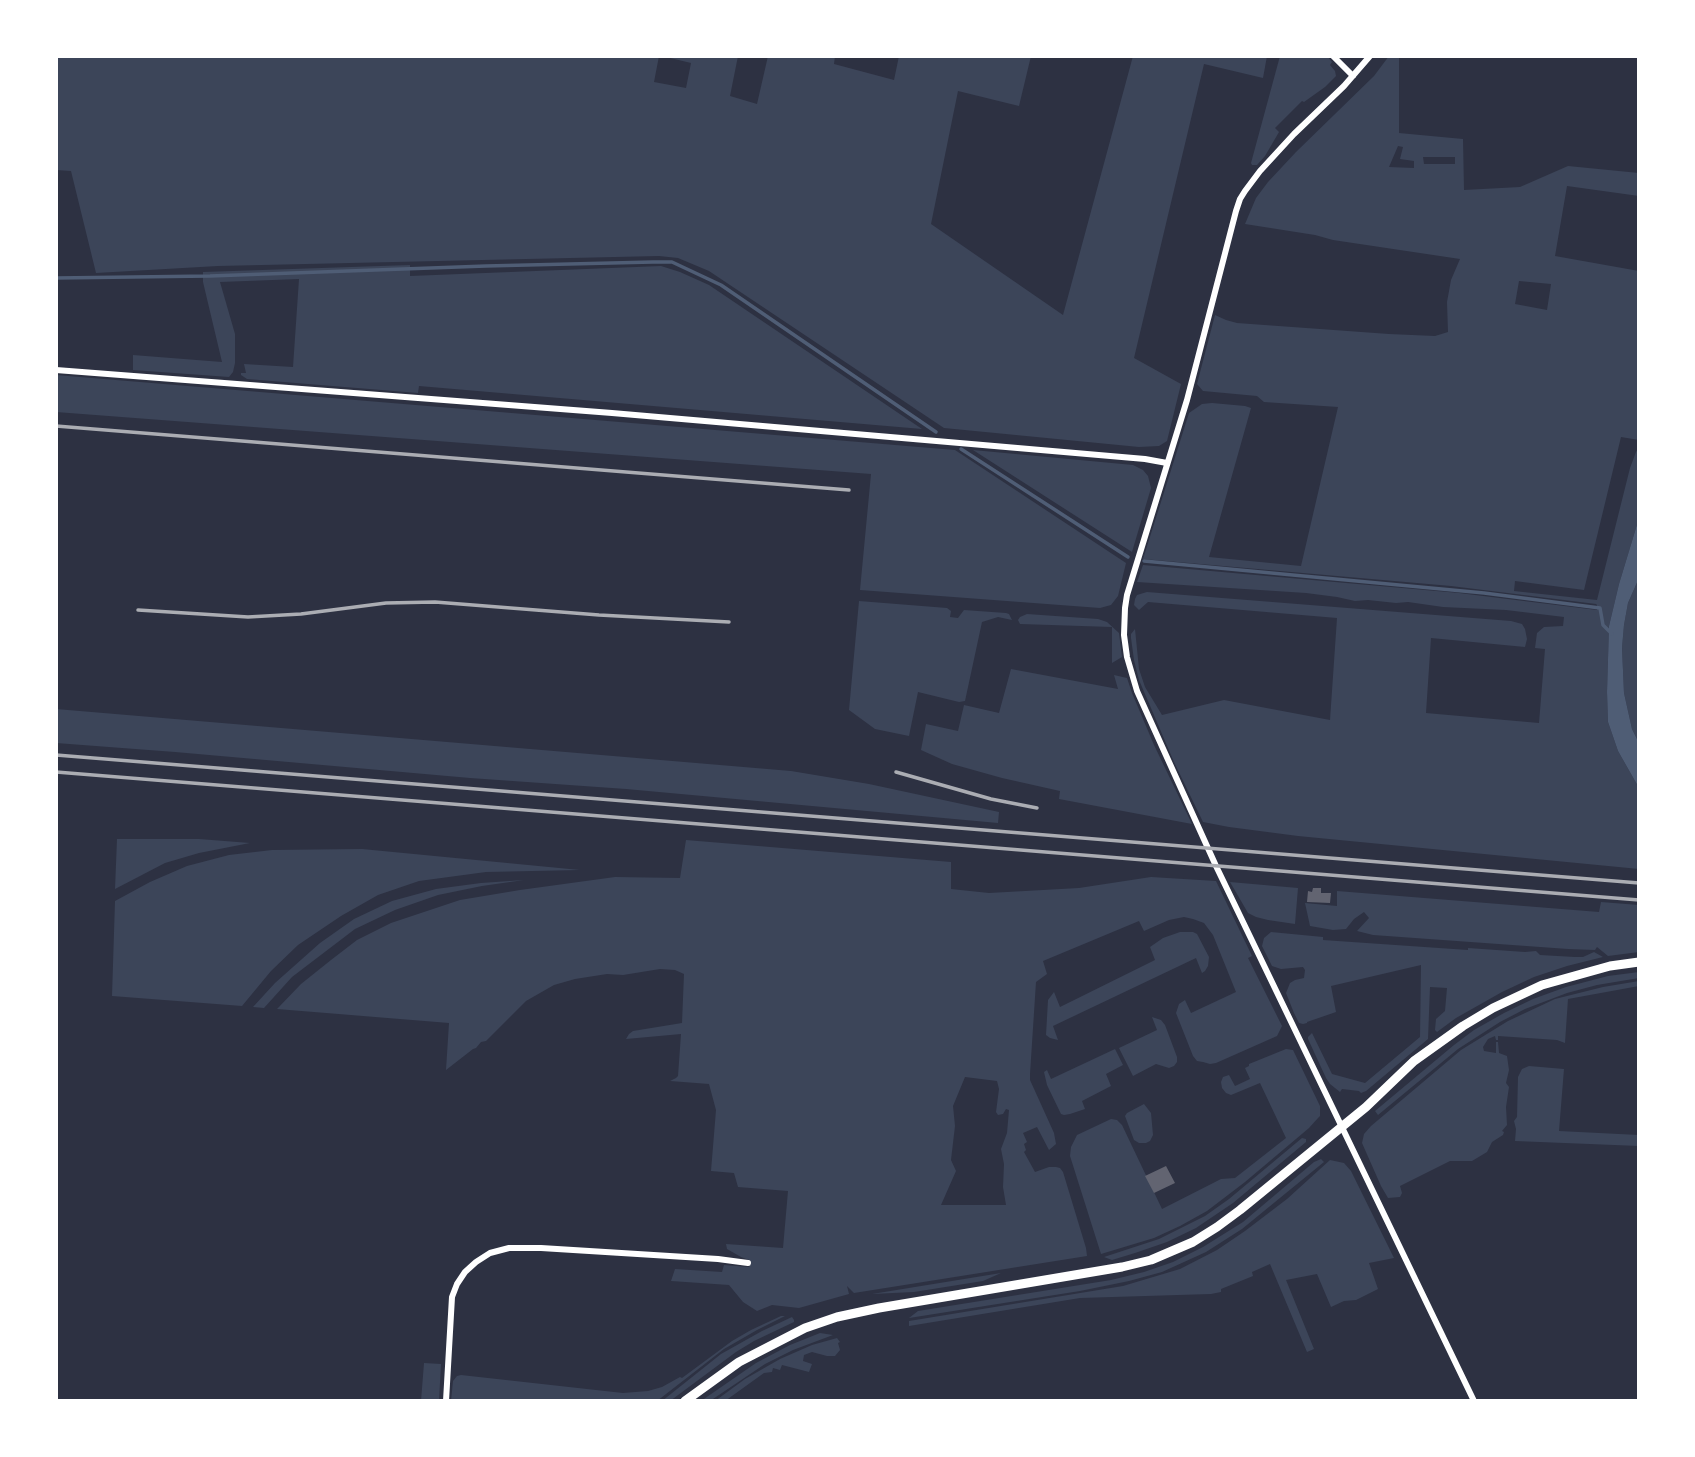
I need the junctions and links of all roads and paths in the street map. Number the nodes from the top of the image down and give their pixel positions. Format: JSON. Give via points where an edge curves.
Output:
{"nodes":[{"id":1,"x":1333,"y":56,"type":"edge"},
{"id":2,"x":1370,"y":56,"type":"edge"},
{"id":3,"x":1353,"y":76,"type":"junction"},
{"id":4,"x":56,"y":370,"type":"edge"},
{"id":5,"x":1167,"y":463,"type":"junction"},
{"id":6,"x":1639,"y":962,"type":"edge"},
{"id":7,"x":1341,"y":1127,"type":"junction"},
{"id":8,"x":748,"y":1263,"type":"dead end"},
{"id":9,"x":446,"y":1401,"type":"edge"},
{"id":10,"x":685,"y":1401,"type":"edge"},
{"id":11,"x":1474,"y":1401,"type":"edge"}],
"edges":[{"from":1,"to":3,"type":"street"},
{"from":2,"to":3,"type":"street"},
{"from":3,"to":5,"type":"street","via":[[1245,191]]},
{"from":4,"to":5,"type":"street"},
{"from":5,"to":7,"type":"street","via":[[1126,603],[1124,635],[1130,666],[1141,702],[1216,866]]},
{"from":6,"to":7,"type":"main road","via":[[1542,985],[1493,1008],[1414,1061]]},
{"from":7,"to":10,"type":"main road","via":[[1217,1227],[1175,1250],[1122,1267],[837,1317],[738,1362]]},
{"from":7,"to":11,"type":"street"},
{"from":8,"to":9,"type":"street","via":[[541,1248],[490,1253],[466,1272],[452,1297]]}]}
